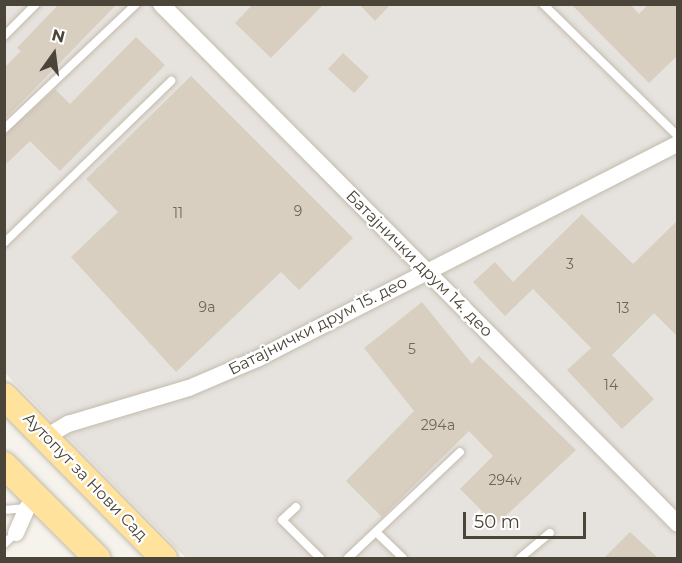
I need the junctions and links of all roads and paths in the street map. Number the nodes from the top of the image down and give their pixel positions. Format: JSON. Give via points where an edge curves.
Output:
{"nodes":[{"id":1,"x":36,"y":4,"type":"edge"},
{"id":2,"x":136,"y":4,"type":"edge"},
{"id":3,"x":161,"y":4,"type":"edge"},
{"id":4,"x":543,"y":4,"type":"edge"},
{"id":5,"x":4,"y":36,"type":"edge"},
{"id":6,"x":171,"y":81,"type":"dead end"},
{"id":7,"x":4,"y":129,"type":"edge"},
{"id":8,"x":678,"y":136,"type":"edge"},
{"id":9,"x":678,"y":144,"type":"edge"},
{"id":10,"x":4,"y":243,"type":"edge"},
{"id":11,"x":426,"y":272,"type":"junction"},
{"id":12,"x":4,"y":396,"type":"edge"},
{"id":13,"x":46,"y":437,"type":"junction"},
{"id":14,"x":460,"y":452,"type":"dead end"},
{"id":15,"x":4,"y":465,"type":"edge"},
{"id":16,"x":32,"y":503,"type":"junction"},
{"id":17,"x":296,"y":507,"type":"dead end"},
{"id":18,"x":4,"y":510,"type":"edge"},
{"id":19,"x":678,"y":524,"type":"edge"},
{"id":20,"x":376,"y":532,"type":"junction"},
{"id":21,"x":550,"y":533,"type":"dead end"},
{"id":22,"x":10,"y":538,"type":"edge"},
{"id":23,"x":97,"y":558,"type":"edge"},
{"id":24,"x":164,"y":558,"type":"edge"},
{"id":25,"x":320,"y":558,"type":"edge"},
{"id":26,"x":348,"y":558,"type":"edge"},
{"id":27,"x":403,"y":558,"type":"edge"},
{"id":28,"x":520,"y":558,"type":"edge"}],
"edges":[{"from":1,"to":5,"type":"lane"},
{"from":2,"to":7,"type":"lane"},
{"from":3,"to":11,"type":"street","name":"Батајнички друм 14. део"},
{"from":4,"to":8,"type":"lane"},
{"from":6,"to":10,"type":"lane"},
{"from":9,"to":11,"type":"street","name":"Батајнички друм 15. део","via":[[491,243]]},
{"from":11,"to":13,"type":"street","name":"Батајнички друм 15. део","via":[[249,362],[189,388],[68,424]]},
{"from":11,"to":19,"type":"street","name":"Батајнички друм 14. део"},
{"from":12,"to":13,"type":"main road","name":"Аутопут за Нови Сад"},
{"from":13,"to":24,"type":"main road","name":"Аутопут за Нови Сад"},
{"from":14,"to":20,"type":"lane"},
{"from":15,"to":16,"type":"main road"},
{"from":16,"to":18,"type":"lane"},
{"from":16,"to":22,"type":"street"},
{"from":16,"to":23,"type":"main road"},
{"from":17,"to":25,"type":"lane","via":[[282,520]]},
{"from":20,"to":26,"type":"lane"},
{"from":20,"to":27,"type":"lane"},
{"from":21,"to":28,"type":"lane"}]}
